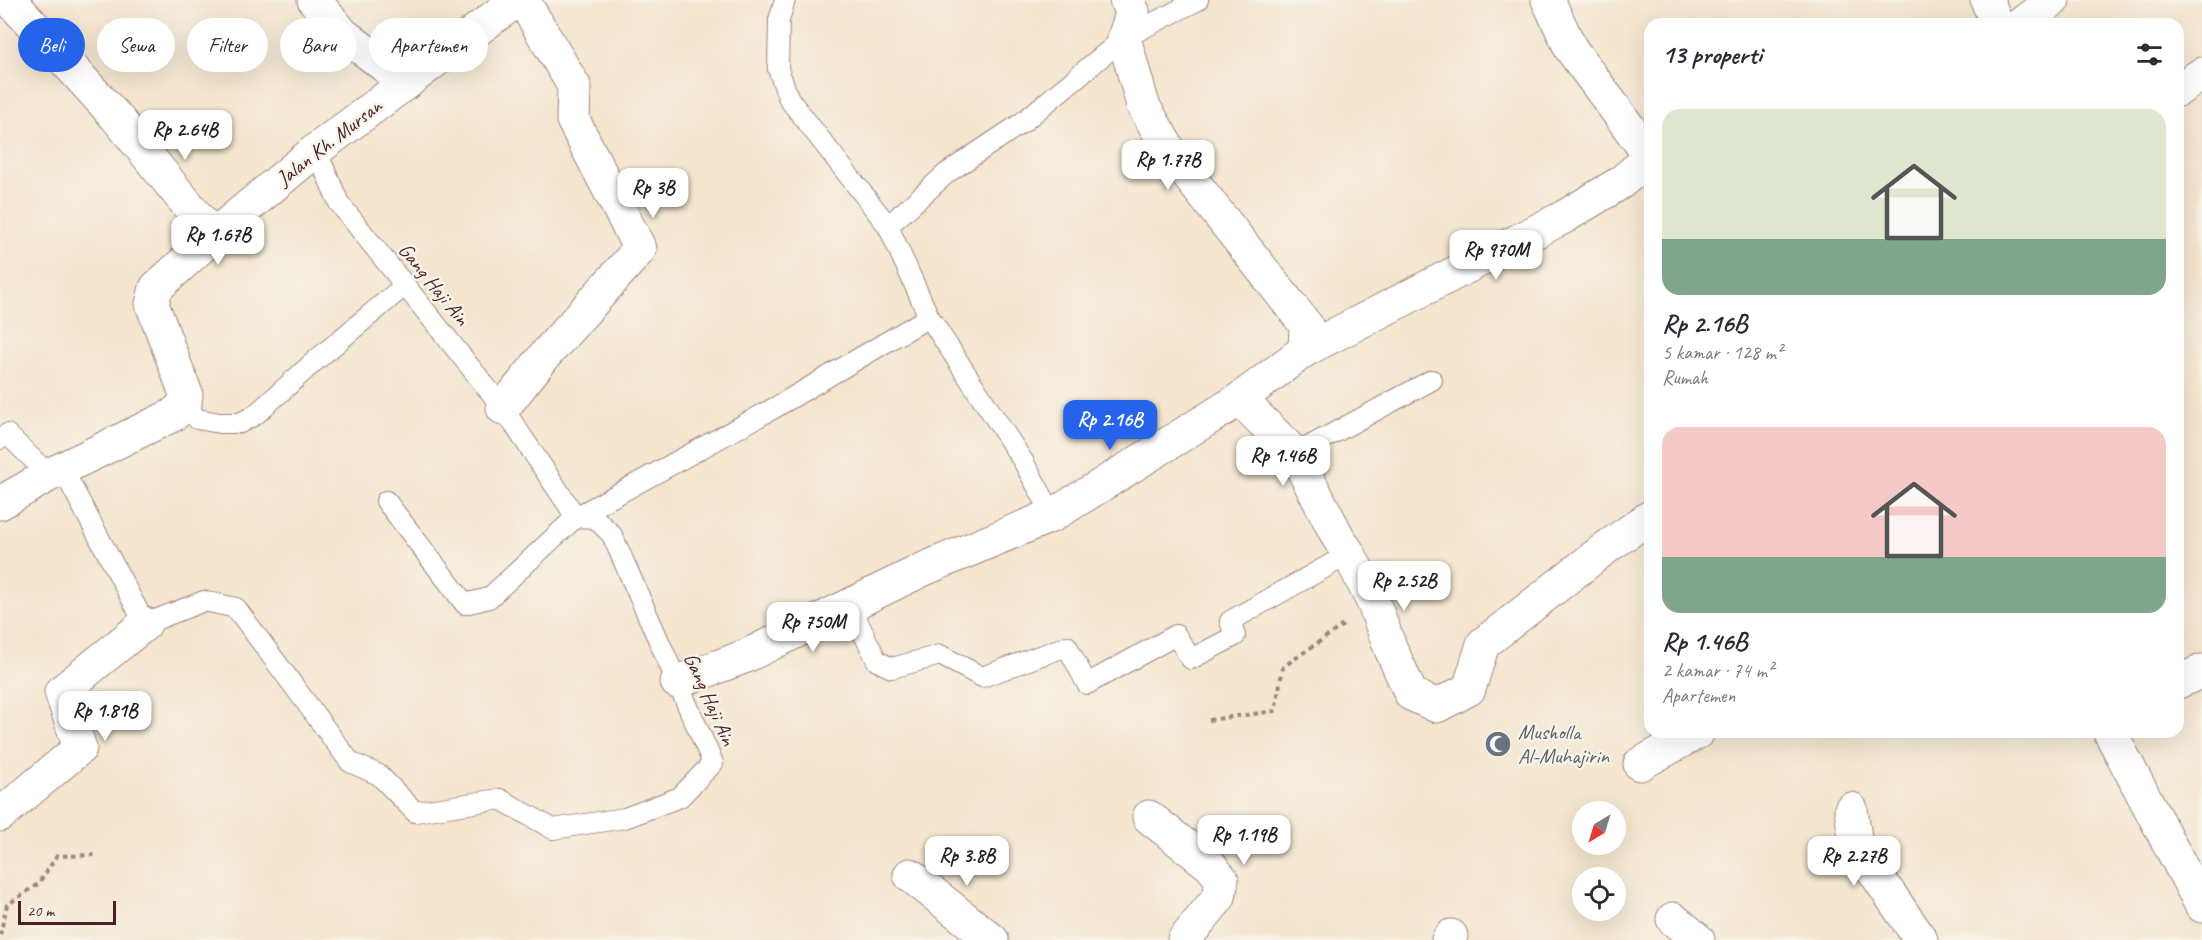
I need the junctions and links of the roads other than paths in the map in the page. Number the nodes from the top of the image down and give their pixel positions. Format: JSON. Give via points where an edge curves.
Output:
{"nodes":[{"id":1,"x":10,"y":0,"type":"edge"},
{"id":2,"x":314,"y":0,"type":"edge"},
{"id":3,"x":517,"y":0,"type":"edge"},
{"id":4,"x":523,"y":0,"type":"edge"},
{"id":5,"x":785,"y":0,"type":"edge"},
{"id":6,"x":1126,"y":0,"type":"edge"},
{"id":7,"x":1198,"y":0,"type":"edge"},
{"id":8,"x":1548,"y":0,"type":"edge"},
{"id":9,"x":1987,"y":0,"type":"edge"},
{"id":10,"x":2053,"y":0,"type":"edge"},
{"id":11,"x":1994,"y":18,"type":"edge"},
{"id":12,"x":2029,"y":18,"type":"edge"},
{"id":13,"x":1124,"y":38,"type":"junction"},
{"id":14,"x":2202,"y":74,"type":"edge"},
{"id":15,"x":407,"y":83,"type":"junction"},
{"id":16,"x":2184,"y":86,"type":"edge"},
{"id":17,"x":1644,"y":149,"type":"edge"},
{"id":18,"x":316,"y":150,"type":"junction"},
{"id":19,"x":1644,"y":162,"type":"edge"},
{"id":20,"x":888,"y":226,"type":"junction"},
{"id":21,"x":213,"y":236,"type":"junction"},
{"id":22,"x":404,"y":286,"type":"junction"},
{"id":23,"x":929,"y":317,"type":"junction"},
{"id":24,"x":1305,"y":350,"type":"junction"},
{"id":25,"x":1432,"y":380,"type":"dead end"},
{"id":26,"x":1240,"y":399,"type":"junction"},
{"id":27,"x":185,"y":404,"type":"junction"},
{"id":28,"x":503,"y":408,"type":"junction"},
{"id":29,"x":0,"y":439,"type":"edge"},
{"id":30,"x":1295,"y":454,"type":"junction"},
{"id":31,"x":55,"y":472,"type":"junction"},
{"id":32,"x":386,"y":501,"type":"dead end"},
{"id":33,"x":0,"y":503,"type":"edge"},
{"id":34,"x":1053,"y":515,"type":"junction"},
{"id":35,"x":576,"y":517,"type":"junction"},
{"id":36,"x":1644,"y":521,"type":"edge"},
{"id":37,"x":1349,"y":554,"type":"junction"},
{"id":38,"x":850,"y":606,"type":"junction"},
{"id":39,"x":145,"y":624,"type":"junction"},
{"id":40,"x":2202,"y":671,"type":"edge"},
{"id":41,"x":2184,"y":679,"type":"edge"},
{"id":42,"x":677,"y":682,"type":"junction"},
{"id":43,"x":1687,"y":738,"type":"edge"},
{"id":44,"x":2113,"y":738,"type":"edge"},
{"id":45,"x":1640,"y":764,"type":"dead end"},
{"id":46,"x":1851,"y":809,"type":"dead end"},
{"id":47,"x":0,"y":815,"type":"edge"},
{"id":48,"x":1149,"y":817,"type":"dead end"},
{"id":49,"x":910,"y":875,"type":"dead end"},
{"id":50,"x":2202,"y":906,"type":"edge"},
{"id":51,"x":1674,"y":919,"type":"dead end"},
{"id":52,"x":992,"y":940,"type":"edge"},
{"id":53,"x":1184,"y":940,"type":"edge"},
{"id":54,"x":1698,"y":940,"type":"edge"},
{"id":55,"x":1921,"y":940,"type":"edge"}],
"edges":[{"from":1,"to":21,"type":"street","via":[[117,118]]},
{"from":2,"to":15,"type":"street","via":[[343,34]]},
{"from":3,"to":15,"type":"street","name":"Jalan Kh. Mursan"},
{"from":4,"to":28,"type":"street","via":[[574,86],[573,120],[640,249]]},
{"from":5,"to":20,"type":"lane","via":[[779,20],[778,69],[789,99]]},
{"from":6,"to":13,"type":"street","via":[[1133,11]]},
{"from":7,"to":13,"type":"lane"},
{"from":8,"to":17,"type":"street","via":[[1571,50]]},
{"from":9,"to":11,"type":"street"},
{"from":10,"to":12,"type":"street"},
{"from":13,"to":20,"type":"lane","via":[[1023,122],[947,173]]},
{"from":13,"to":24,"type":"street","via":[[1143,105],[1172,155],[1306,325]]},
{"from":14,"to":16,"type":"street"},
{"from":15,"to":18,"type":"street","name":"Jalan Kh. Mursan"},
{"from":18,"to":21,"type":"street","name":"Jalan Kh. Mursan"},
{"from":18,"to":22,"type":"lane","name":"Gang Haji Ain","via":[[339,203]]},
{"from":19,"to":24,"type":"street","via":[[1620,183],[1564,217]]},
{"from":20,"to":23,"type":"lane"},
{"from":21,"to":27,"type":"street","name":"Jalan Kh. Mursan","via":[[156,288],[152,304],[186,394]]},
{"from":22,"to":27,"type":"lane","via":[[255,415],[240,423],[220,423],[196,419]]},
{"from":22,"to":28,"type":"lane","name":"Gang Haji Ain"},
{"from":23,"to":34,"type":"lane","via":[[1023,461]]},
{"from":23,"to":35,"type":"lane"},
{"from":24,"to":26,"type":"street"},
{"from":25,"to":30,"type":"lane"},
{"from":26,"to":30,"type":"street"},
{"from":26,"to":34,"type":"street"},
{"from":27,"to":31,"type":"street","via":[[173,415]]},
{"from":28,"to":35,"type":"lane","name":"Gang Haji Ain"},
{"from":29,"to":31,"type":"lane","via":[[7,434]]},
{"from":30,"to":37,"type":"street"},
{"from":31,"to":33,"type":"street"},
{"from":31,"to":39,"type":"lane"},
{"from":32,"to":35,"type":"lane","via":[[465,604],[489,598]]},
{"from":34,"to":38,"type":"street","via":[[924,569]]},
{"from":35,"to":42,"type":"lane","name":"Gang Haji Ain","via":[[595,518],[612,535]]},
{"from":36,"to":37,"type":"street","via":[[1482,644],[1469,689],[1437,706],[1411,694]]},
{"from":37,"to":38,"type":"lane","via":[[1230,621],[1235,636],[1191,658],[1176,635],[1087,684],[1067,646],[982,677],[940,655],[892,668],[877,661]]},
{"from":38,"to":42,"type":"street","via":[[746,656]]},
{"from":39,"to":42,"type":"lane","name":"Gang Haji Ain","via":[[204,601],[236,608],[350,762],[379,775],[416,812],[500,799],[553,829],[625,818],[680,797],[713,763]]},
{"from":39,"to":47,"type":"street","via":[[62,692],[80,748]]},
{"from":40,"to":41,"type":"street"},
{"from":43,"to":45,"type":"street"},
{"from":44,"to":50,"type":"street"},
{"from":46,"to":55,"type":"street","via":[[1856,845]]},
{"from":48,"to":53,"type":"street","via":[[1211,866],[1222,880],[1219,897]]},
{"from":49,"to":52,"type":"street"},
{"from":51,"to":54,"type":"street"}]}
